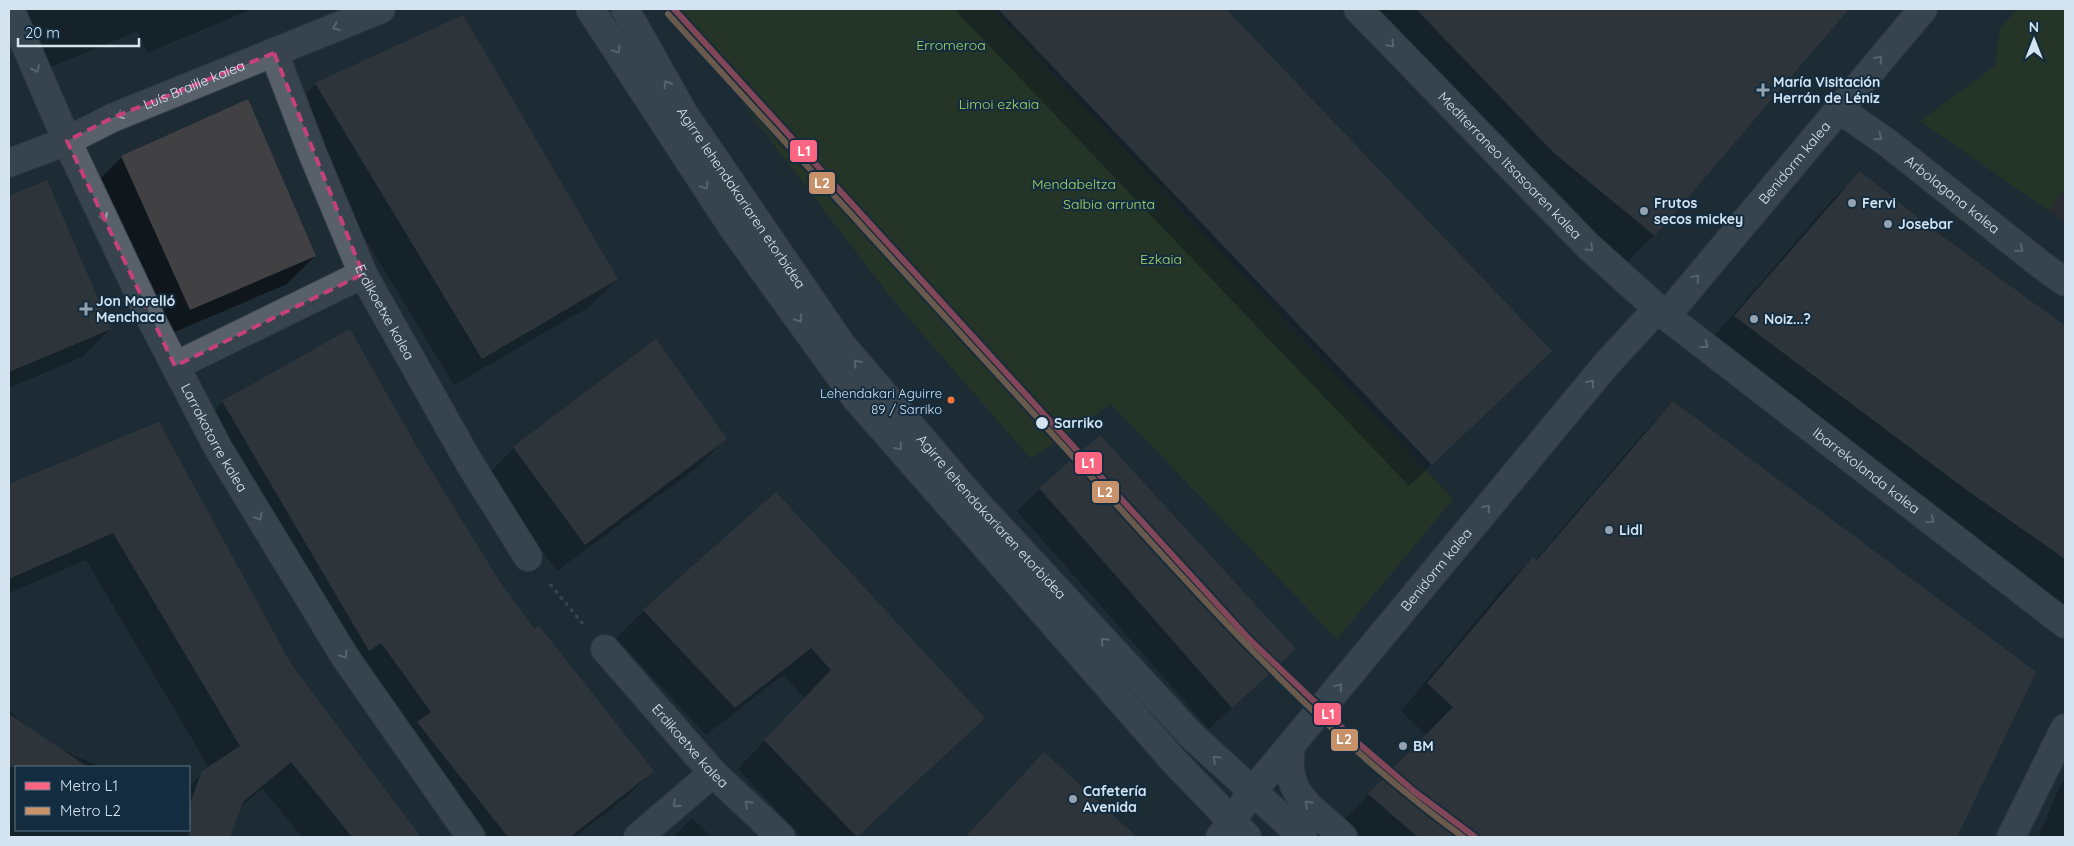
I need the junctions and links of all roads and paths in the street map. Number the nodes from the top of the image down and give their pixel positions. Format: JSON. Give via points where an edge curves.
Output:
{"nodes":[{"id":1,"x":10,"y":9,"type":"edge"},
{"id":2,"x":381,"y":9,"type":"edge"},
{"id":3,"x":590,"y":9,"type":"edge"},
{"id":4,"x":624,"y":9,"type":"edge"},
{"id":5,"x":1358,"y":9,"type":"edge"},
{"id":6,"x":1923,"y":9,"type":"edge"},
{"id":7,"x":274,"y":53,"type":"junction"},
{"id":8,"x":1839,"y":109,"type":"junction"},
{"id":9,"x":67,"y":141,"type":"junction"},
{"id":10,"x":9,"y":163,"type":"edge"},
{"id":11,"x":363,"y":274,"type":"junction"},
{"id":12,"x":2065,"y":282,"type":"edge"},
{"id":13,"x":1662,"y":312,"type":"junction"},
{"id":14,"x":176,"y":366,"type":"junction"},
{"id":15,"x":528,"y":558,"type":"dead end"},
{"id":16,"x":548,"y":581,"type":"dead end"},
{"id":17,"x":572,"y":611,"type":"dead end"},
{"id":18,"x":2065,"y":624,"type":"edge"},
{"id":19,"x":605,"y":649,"type":"dead end"},
{"id":20,"x":1270,"y":673,"type":"dead end"},
{"id":21,"x":1279,"y":683,"type":"dead end"},
{"id":22,"x":2065,"y":728,"type":"edge"},
{"id":23,"x":1291,"y":745,"type":"junction"},
{"id":24,"x":713,"y":773,"type":"junction"},
{"id":25,"x":1252,"y":792,"type":"junction"},
{"id":26,"x":1232,"y":832,"type":"edge"},
{"id":27,"x":471,"y":837,"type":"edge"},
{"id":28,"x":638,"y":837,"type":"edge"},
{"id":29,"x":781,"y":837,"type":"edge"},
{"id":30,"x":1303,"y":837,"type":"edge"},
{"id":31,"x":1344,"y":837,"type":"edge"},
{"id":32,"x":2012,"y":837,"type":"edge"}],
"edges":[{"from":1,"to":9,"type":"street","name":"Larrakotorre kalea","one_way":true},
{"from":2,"to":7,"type":"street","name":"Luís Braille kalea","one_way":true},
{"from":3,"to":26,"type":"street","name":"Agirre lehendakariaren etorbidea","one_way":true,"via":[[733,228],[855,397],[1173,760]]},
{"from":25,"to":4,"type":"street","name":"Agirre lehendakariaren etorbidea","one_way":true,"via":[[1192,736],[974,500],[841,344],[684,114]]},
{"from":5,"to":13,"type":"street","name":"Mediterraneo Itsasoaren kalea","one_way":true,"via":[[1588,246]]},
{"from":8,"to":6,"type":"street","name":"Benidorm kalea","one_way":true},
{"from":7,"to":9,"type":"street","name":"Luís Braille kalea","one_way":true,"via":[[112,118]]},
{"from":7,"to":11,"type":"street","name":"Erdikoetxe kalea"},
{"from":8,"to":12,"type":"street","name":"Arbolagana kalea","one_way":true,"via":[[1889,144]]},
{"from":13,"to":8,"type":"street","name":"Benidorm kalea","one_way":true},
{"from":9,"to":10,"type":"street","name":"Luís Braille kalea"},
{"from":9,"to":14,"type":"street","name":"Larrakotorre kalea","one_way":true},
{"from":11,"to":14,"type":"street"},
{"from":11,"to":15,"type":"street","name":"Erdikoetxe kalea","via":[[470,464]]},
{"from":13,"to":18,"type":"street","name":"Ibarrekolanda kalea","one_way":true},
{"from":23,"to":13,"type":"street","name":"Benidorm kalea","one_way":true,"via":[[1604,367]]},
{"from":14,"to":27,"type":"street","name":"Larrakotorre kalea","one_way":true,"via":[[218,448],[345,657]]},
{"from":16,"to":17,"type":"path"},
{"from":19,"to":24,"type":"street","name":"Erdikoetxe kalea"},
{"from":20,"to":21,"type":"path"},
{"from":22,"to":32,"type":"street"},
{"from":23,"to":25,"type":"street","name":"Benidorm kalea"},
{"from":31,"to":23,"type":"street","one_way":true,"via":[[1302,800],[1289,772]]},
{"from":24,"to":28,"type":"street","one_way":true},
{"from":29,"to":24,"type":"street","name":"Erdikoetxe kalea","one_way":true},
{"from":25,"to":26,"type":"street","name":"Benidorm kalea"},
{"from":25,"to":30,"type":"street","name":"Agirre lehendakariaren etorbidea"}]}
